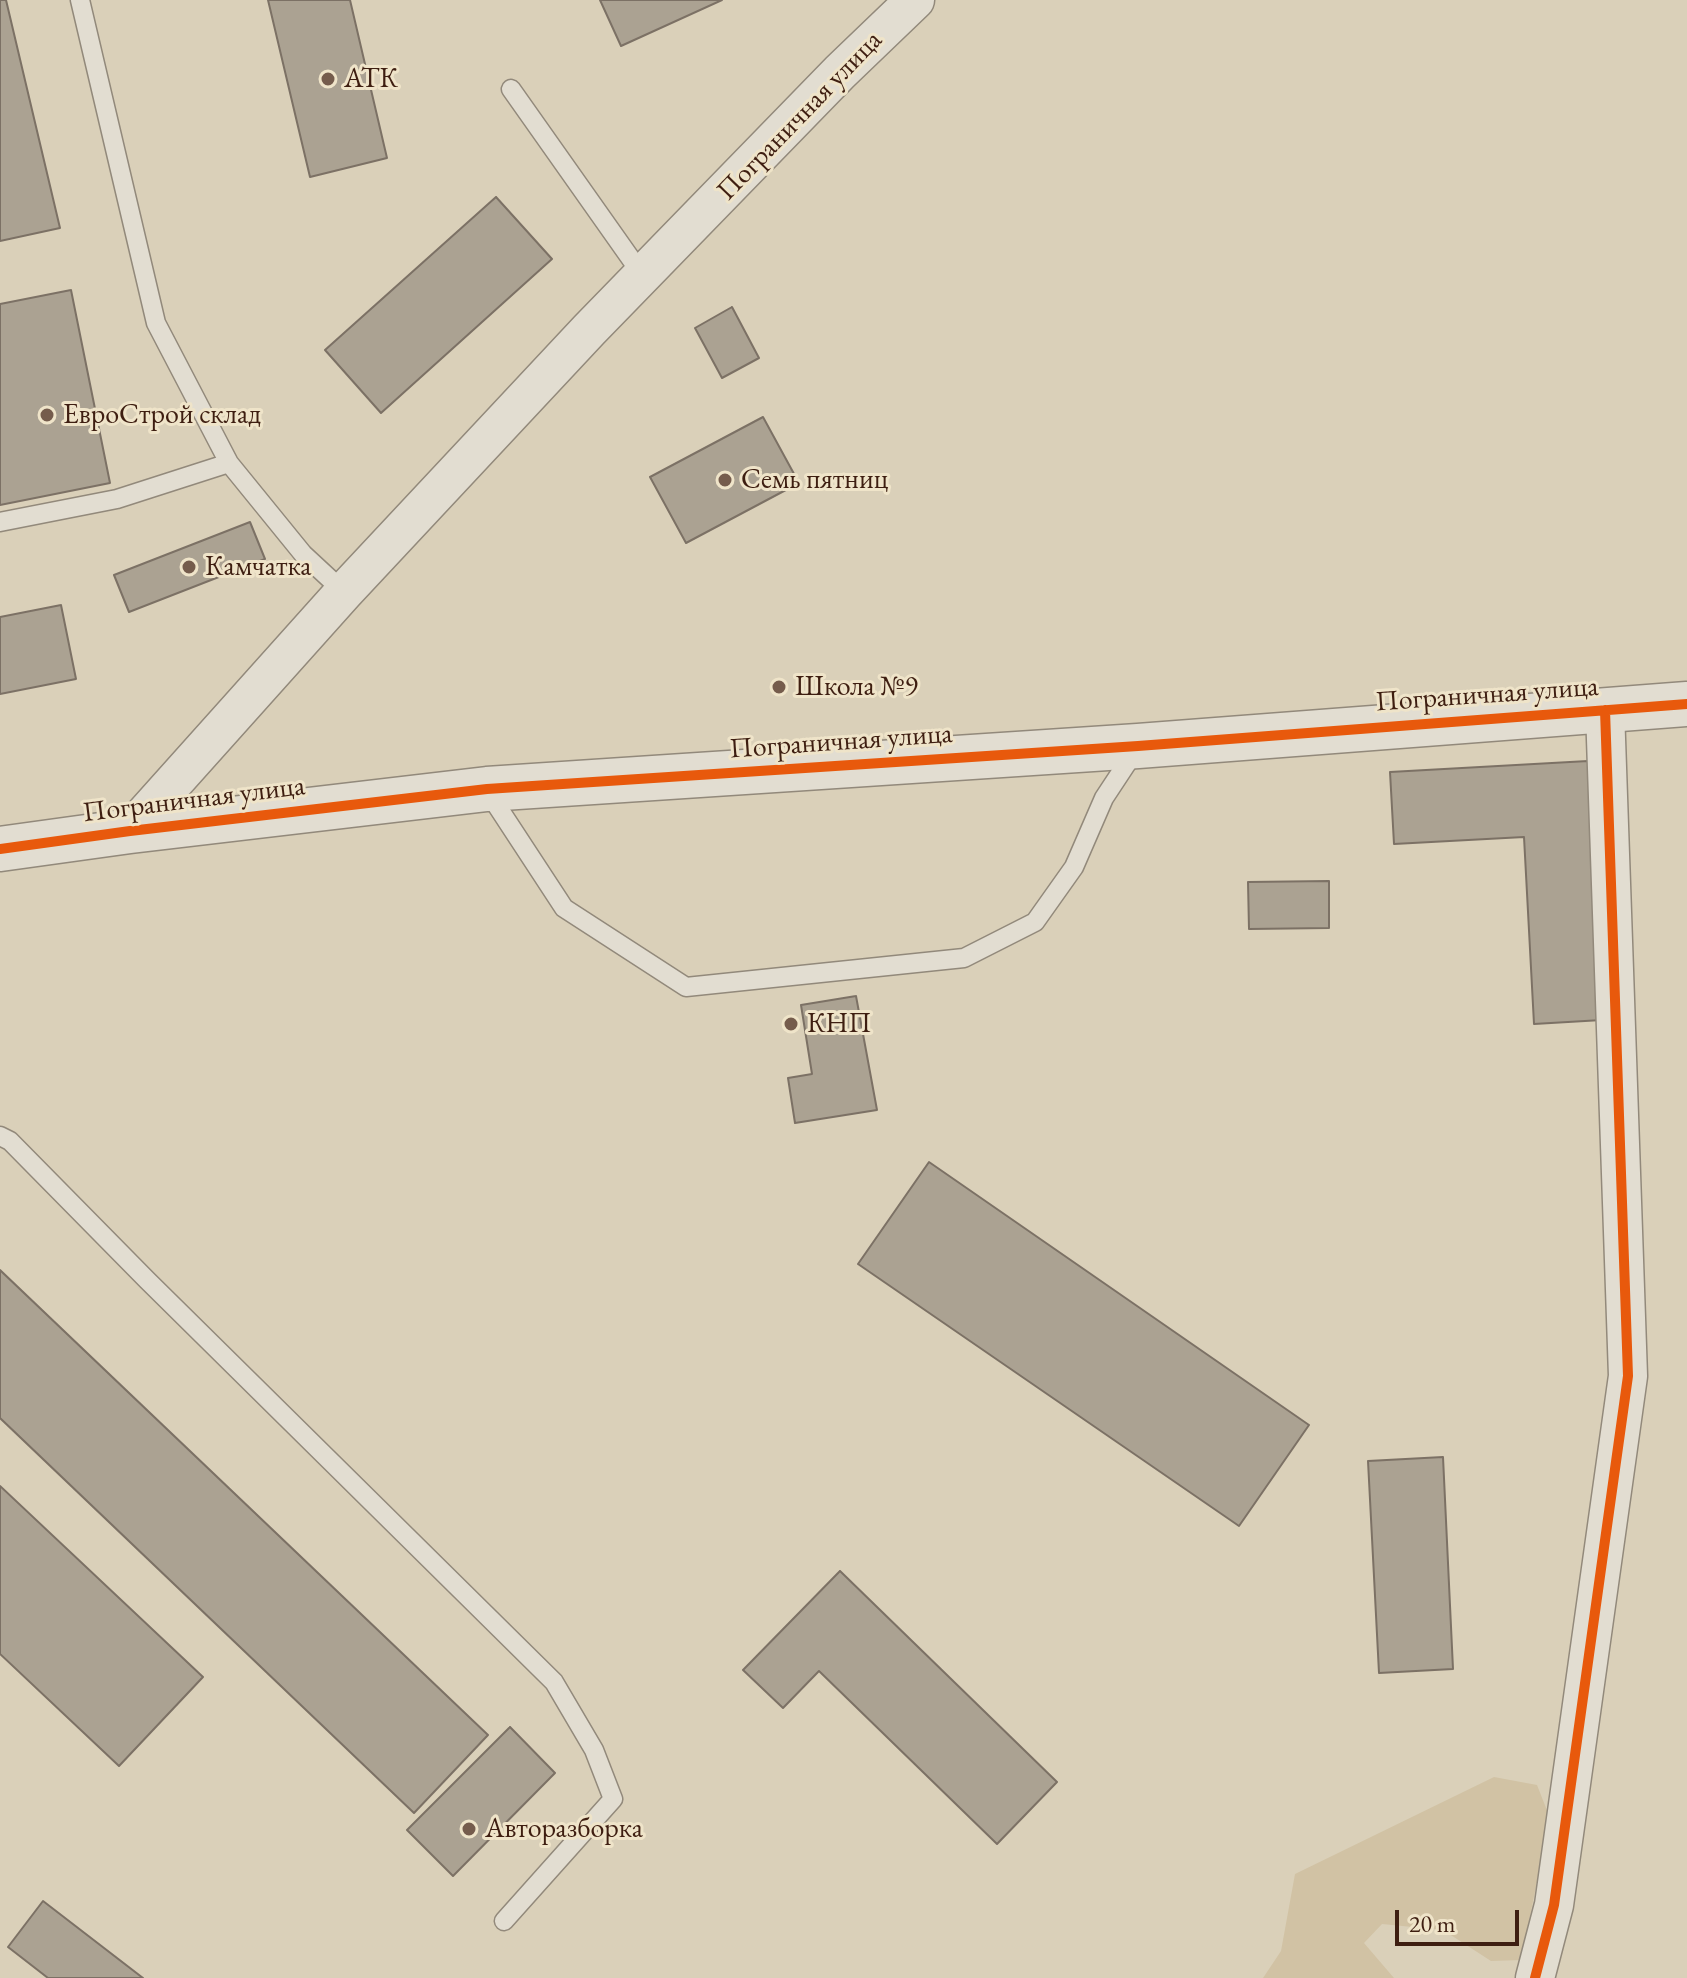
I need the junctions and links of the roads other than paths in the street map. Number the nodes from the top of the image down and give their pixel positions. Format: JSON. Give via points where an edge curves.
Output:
{"nodes":[{"id":1,"x":80,"y":0,"type":"edge"},
{"id":2,"x":915,"y":0,"type":"edge"},
{"id":3,"x":511,"y":89,"type":"dead end"},
{"id":4,"x":643,"y":276,"type":"junction"},
{"id":5,"x":229,"y":463,"type":"junction"},
{"id":6,"x":0,"y":522,"type":"edge"},
{"id":7,"x":344,"y":592,"type":"junction"},
{"id":8,"x":1687,"y":704,"type":"edge"},
{"id":9,"x":1605,"y":710,"type":"junction"},
{"id":10,"x":1138,"y":746,"type":"junction"},
{"id":11,"x":487,"y":789,"type":"junction"},
{"id":12,"x":130,"y":831,"type":"junction"},
{"id":13,"x":0,"y":849,"type":"edge"},
{"id":14,"x":0,"y":1136,"type":"edge"},
{"id":15,"x":504,"y":1921,"type":"dead end"},
{"id":16,"x":1535,"y":1978,"type":"edge"}],
"edges":[{"from":1,"to":5,"type":"lane","via":[[156,323]]},
{"from":2,"to":4,"type":"street","name":"Пограничная улица"},
{"from":3,"to":4,"type":"lane"},
{"from":4,"to":7,"type":"street","name":"Пограничная улица"},
{"from":5,"to":6,"type":"lane","via":[[117,499]]},
{"from":5,"to":7,"type":"lane","via":[[303,554]]},
{"from":7,"to":12,"type":"street","name":"Пограничная улица"},
{"from":8,"to":9,"type":"street","name":"Пограничная улица"},
{"from":9,"to":10,"type":"street","name":"Пограничная улица"},
{"from":9,"to":16,"type":"street","via":[[1628,1376],[1554,1905]]},
{"from":10,"to":11,"type":"street","name":"Пограничная улица"},
{"from":10,"to":11,"type":"lane","via":[[1104,798],[1074,867],[1035,922],[964,958],[686,987],[564,908]]},
{"from":11,"to":12,"type":"street","name":"Пограничная улица"},
{"from":12,"to":13,"type":"street","name":"Пограничная улица"},
{"from":14,"to":15,"type":"lane","via":[[554,1682],[594,1750],[613,1799]]}]}
